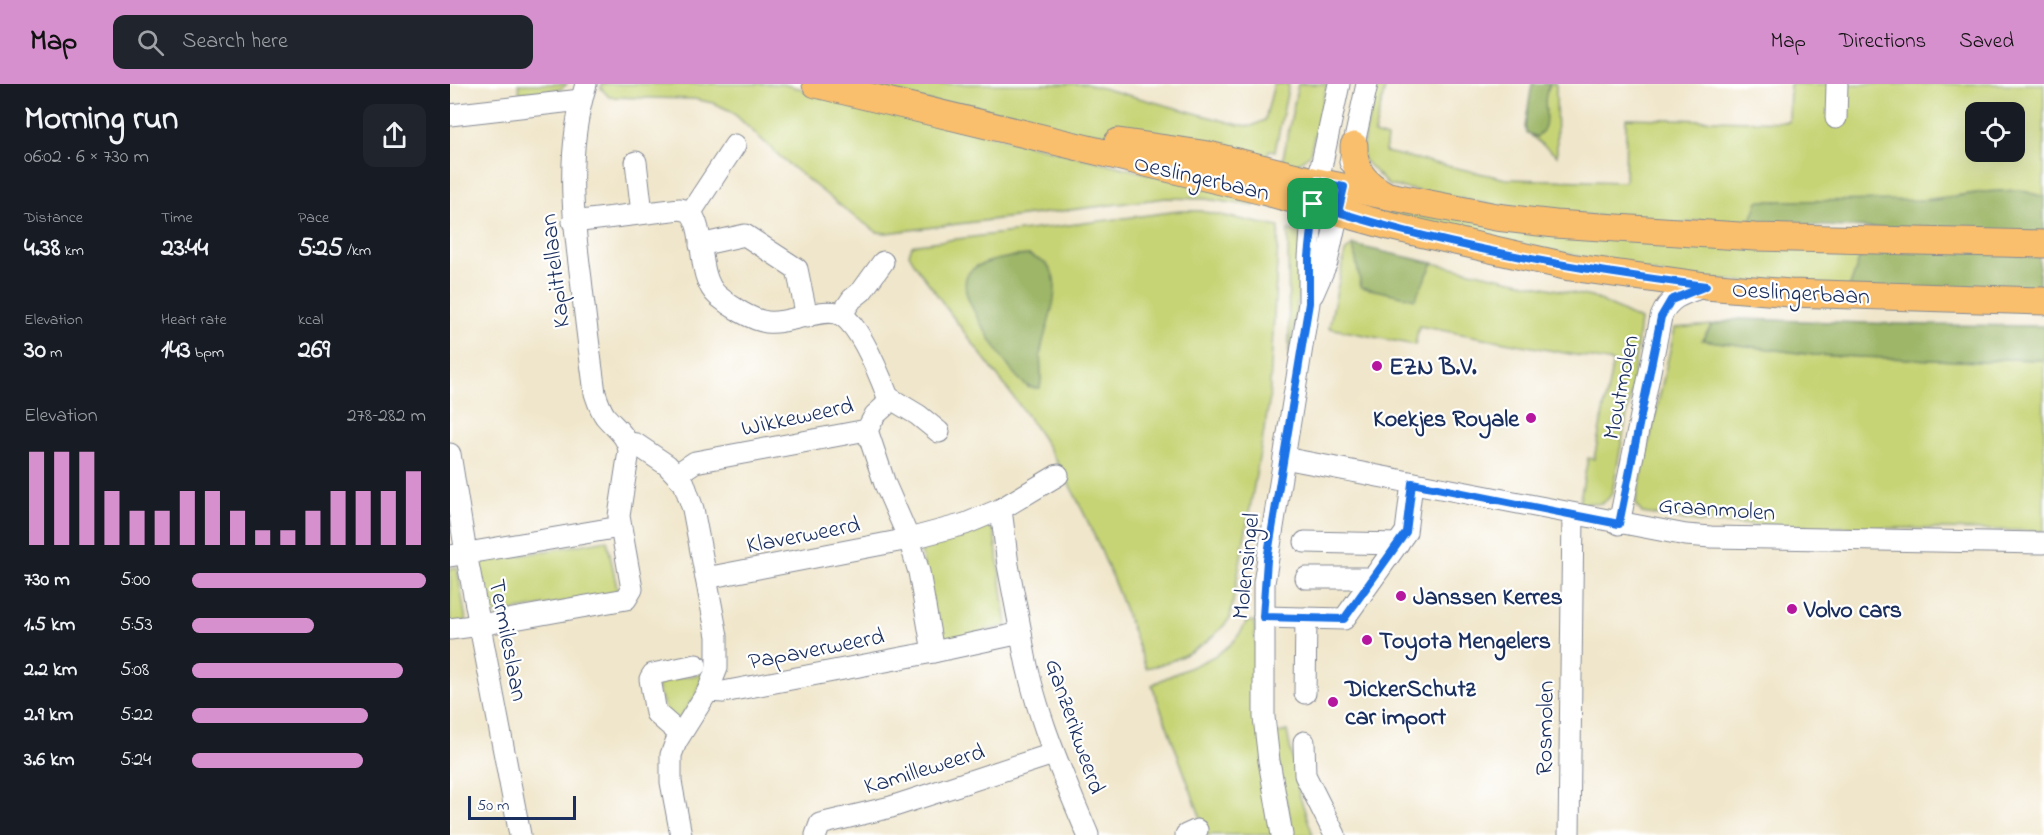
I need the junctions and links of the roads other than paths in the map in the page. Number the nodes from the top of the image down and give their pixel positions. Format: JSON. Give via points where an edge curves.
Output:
{"nodes":[{"id":1,"x":816,"y":84,"type":"edge"},
{"id":2,"x":1339,"y":84,"type":"edge"},
{"id":3,"x":1367,"y":84,"type":"edge"},
{"id":4,"x":1837,"y":84,"type":"edge"},
{"id":5,"x":583,"y":92,"type":"edge"},
{"id":6,"x":450,"y":115,"type":"edge"},
{"id":7,"x":1836,"y":118,"type":"dead end"},
{"id":8,"x":735,"y":145,"type":"dead end"},
{"id":9,"x":1354,"y":146,"type":"junction"},
{"id":10,"x":636,"y":162,"type":"dead end"},
{"id":11,"x":1328,"y":196,"type":"junction"},
{"id":12,"x":1388,"y":196,"type":"junction"},
{"id":13,"x":691,"y":212,"type":"junction"},
{"id":14,"x":642,"y":213,"type":"junction"},
{"id":15,"x":573,"y":222,"type":"junction"},
{"id":16,"x":2044,"y":244,"type":"edge"},
{"id":17,"x":700,"y":245,"type":"junction"},
{"id":18,"x":883,"y":262,"type":"dead end"},
{"id":19,"x":1706,"y":286,"type":"junction"},
{"id":20,"x":2044,"y":301,"type":"edge"},
{"id":21,"x":841,"y":315,"type":"junction"},
{"id":22,"x":807,"y":317,"type":"junction"},
{"id":23,"x":888,"y":397,"type":"junction"},
{"id":24,"x":867,"y":430,"type":"junction"},
{"id":25,"x":939,"y":432,"type":"dead end"},
{"id":26,"x":628,"y":443,"type":"junction"},
{"id":27,"x":1284,"y":458,"type":"junction"},
{"id":28,"x":450,"y":459,"type":"edge"},
{"id":29,"x":677,"y":474,"type":"junction"},
{"id":30,"x":1058,"y":475,"type":"dead end"},
{"id":31,"x":1412,"y":483,"type":"junction"},
{"id":32,"x":1001,"y":509,"type":"junction"},
{"id":33,"x":1573,"y":514,"type":"junction"},
{"id":34,"x":1619,"y":524,"type":"junction"},
{"id":35,"x":620,"y":527,"type":"junction"},
{"id":36,"x":909,"y":539,"type":"junction"},
{"id":37,"x":1305,"y":542,"type":"dead end"},
{"id":38,"x":2044,"y":543,"type":"edge"},
{"id":39,"x":1398,"y":544,"type":"junction"},
{"id":40,"x":458,"y":554,"type":"edge"},
{"id":41,"x":1306,"y":578,"type":"dead end"},
{"id":42,"x":1373,"y":578,"type":"junction"},
{"id":43,"x":706,"y":579,"type":"junction"},
{"id":44,"x":1263,"y":617,"type":"junction"},
{"id":45,"x":1306,"y":618,"type":"junction"},
{"id":46,"x":480,"y":625,"type":"junction"},
{"id":47,"x":450,"y":628,"type":"edge"},
{"id":48,"x":1021,"y":633,"type":"junction"},
{"id":49,"x":933,"y":652,"type":"junction"},
{"id":50,"x":696,"y":665,"type":"dead end"},
{"id":51,"x":708,"y":691,"type":"junction"},
{"id":52,"x":1305,"y":693,"type":"dead end"},
{"id":53,"x":680,"y":734,"type":"junction"},
{"id":54,"x":1304,"y":742,"type":"dead end"},
{"id":55,"x":1053,"y":754,"type":"junction"},
{"id":56,"x":520,"y":835,"type":"edge"},
{"id":57,"x":681,"y":835,"type":"edge"},
{"id":58,"x":816,"y":835,"type":"edge"},
{"id":59,"x":1088,"y":835,"type":"edge"},
{"id":60,"x":1282,"y":835,"type":"edge"},
{"id":61,"x":1335,"y":835,"type":"edge"},
{"id":62,"x":1569,"y":835,"type":"edge"}],
"edges":[{"from":1,"to":11,"type":"main road","name":"Oeslingerbaan","via":[[1036,137]]},
{"from":2,"to":11,"type":"street"},
{"from":3,"to":9,"type":"street"},
{"from":4,"to":7,"type":"street"},
{"from":5,"to":6,"type":"street"},
{"from":5,"to":15,"type":"street","name":"Kapittellaan","via":[[571,171]]},
{"from":8,"to":13,"type":"street"},
{"from":9,"to":11,"type":"street"},
{"from":9,"to":12,"type":"main road","via":[[1355,164],[1364,180]]},
{"from":10,"to":14,"type":"street"},
{"from":11,"to":12,"type":"main road","name":"Oeslingerbaan"},
{"from":11,"to":19,"type":"main road","name":"Oeslingerbaan","via":[[1430,236],[1570,267]]},
{"from":11,"to":27,"type":"street","name":"Molensingel","via":[[1309,257],[1309,303]]},
{"from":12,"to":16,"type":"main road","name":"Oeslingerbaan","via":[[1555,224],[1755,237]]},
{"from":13,"to":14,"type":"street","via":[[680,209]]},
{"from":13,"to":17,"type":"street"},
{"from":14,"to":15,"type":"street"},
{"from":15,"to":26,"type":"street","name":"Kapittellaan","via":[[595,393],[604,415]]},
{"from":17,"to":22,"type":"street","via":[[708,282],[718,296],[758,320],[781,322]]},
{"from":17,"to":22,"type":"street","via":[[745,235],[797,269]]},
{"from":18,"to":21,"type":"street"},
{"from":19,"to":20,"type":"main road","name":"Oeslingerbaan","via":[[1790,293]]},
{"from":19,"to":34,"type":"street","name":"Moutmolen","via":[[1671,300],[1661,317]]},
{"from":21,"to":22,"type":"street"},
{"from":21,"to":23,"type":"street","via":[[859,336]]},
{"from":23,"to":24,"type":"street","name":"Wikkeweerd"},
{"from":23,"to":25,"type":"street"},
{"from":24,"to":29,"type":"street","name":"Wikkeweerd","via":[[694,462]]},
{"from":24,"to":36,"type":"street"},
{"from":26,"to":29,"type":"street","name":"Kapittellaan","via":[[636,444]]},
{"from":26,"to":35,"type":"street"},
{"from":27,"to":31,"type":"street","name":"Graanmolen"},
{"from":27,"to":44,"type":"street","name":"Molensingel","via":[[1267,560]]},
{"from":28,"to":40,"type":"street","name":"Termileslaan"},
{"from":29,"to":43,"type":"street","name":"Kapittellaan","via":[[691,503]]},
{"from":30,"to":32,"type":"street","name":"Klaverweerd"},
{"from":31,"to":33,"type":"street","name":"Graanmolen"},
{"from":31,"to":39,"type":"street","via":[[1406,532]]},
{"from":32,"to":36,"type":"street","name":"Klaverweerd","via":[[965,524]]},
{"from":32,"to":48,"type":"street","name":"Ganzerikweerd"},
{"from":33,"to":34,"type":"street","name":"Graanmolen"},
{"from":33,"to":62,"type":"street","name":"Rosmolen"},
{"from":34,"to":38,"type":"street","name":"Graanmolen","via":[[1711,537]]},
{"from":35,"to":40,"type":"street"},
{"from":35,"to":46,"type":"street","via":[[632,589],[626,599]]},
{"from":36,"to":43,"type":"street","name":"Klaverweerd"},
{"from":36,"to":49,"type":"street"},
{"from":37,"to":39,"type":"street"},
{"from":39,"to":42,"type":"street"},
{"from":40,"to":46,"type":"street","name":"Termileslaan"},
{"from":41,"to":42,"type":"street"},
{"from":42,"to":45,"type":"street","via":[[1344,619]]},
{"from":43,"to":51,"type":"street","name":"Kapittellaan","via":[[718,654]]},
{"from":44,"to":45,"type":"street"},
{"from":44,"to":60,"type":"street","name":"Molensingel","via":[[1263,717]]},
{"from":45,"to":52,"type":"street"},
{"from":46,"to":47,"type":"street"},
{"from":46,"to":56,"type":"street","name":"Termileslaan"},
{"from":48,"to":49,"type":"street","name":"Papaverweerd"},
{"from":48,"to":55,"type":"street","name":"Ganzerikweerd","via":[[1026,668]]},
{"from":49,"to":51,"type":"street","name":"Papaverweerd","via":[[723,692]]},
{"from":50,"to":53,"type":"street","via":[[653,674],[650,679],[656,713]]},
{"from":51,"to":53,"type":"street","name":"Kapittellaan"},
{"from":53,"to":57,"type":"street","name":"Kapittellaan","via":[[670,768]]},
{"from":54,"to":61,"type":"street","via":[[1305,774]]},
{"from":55,"to":58,"type":"street","name":"Kamilleweerd","via":[[891,807],[820,824]]},
{"from":55,"to":59,"type":"street","name":"Ganzerikweerd"}]}
